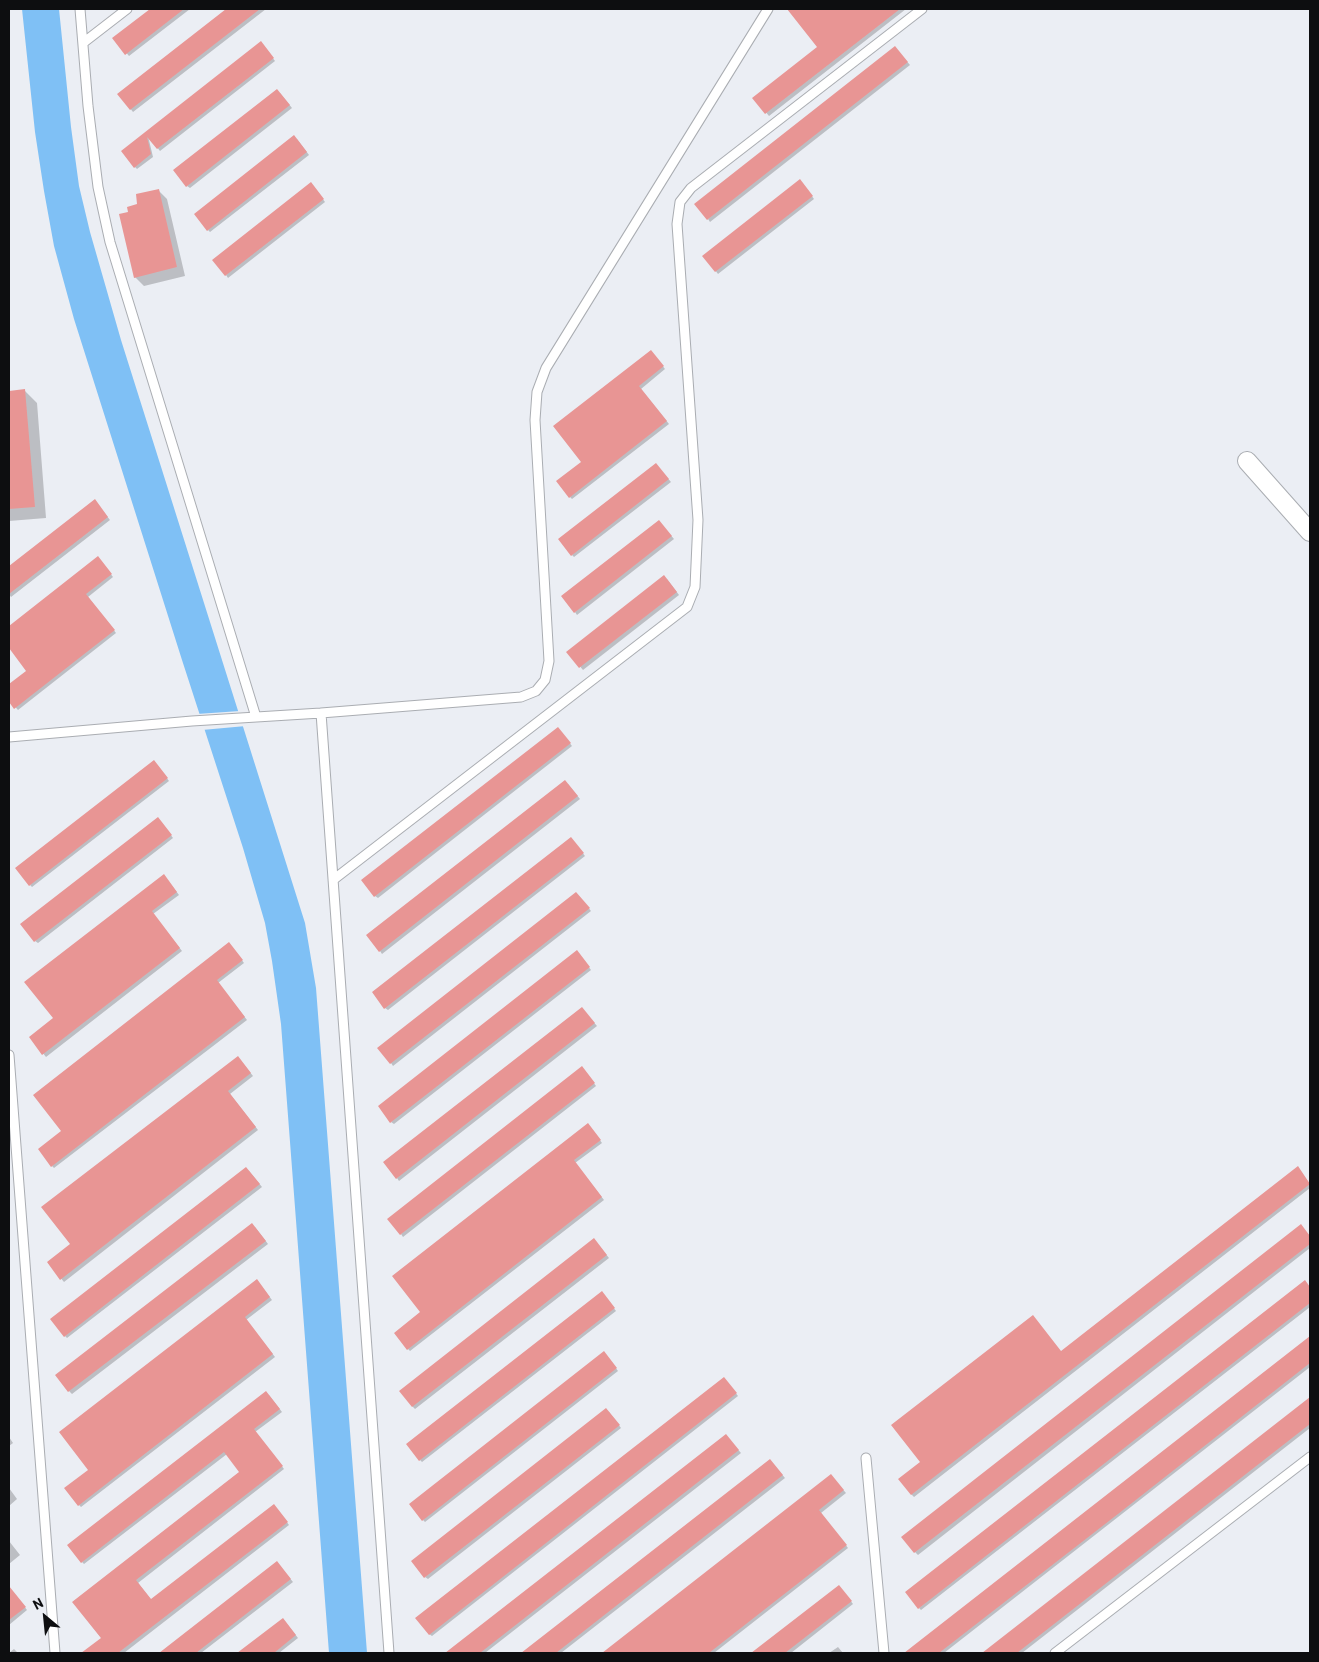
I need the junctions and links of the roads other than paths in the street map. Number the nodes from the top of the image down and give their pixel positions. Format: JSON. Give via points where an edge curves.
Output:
{"nodes":[{"id":1,"x":80,"y":9,"type":"edge"},
{"id":2,"x":127,"y":9,"type":"edge"},
{"id":3,"x":768,"y":9,"type":"edge"},
{"id":4,"x":922,"y":9,"type":"edge"},
{"id":5,"x":83,"y":43,"type":"junction"},
{"id":6,"x":1247,"y":461,"type":"dead end"},
{"id":7,"x":1310,"y":532,"type":"edge"},
{"id":8,"x":321,"y":713,"type":"junction"},
{"id":9,"x":256,"y":717,"type":"junction"},
{"id":10,"x":9,"y":737,"type":"edge"},
{"id":11,"x":333,"y":880,"type":"junction"},
{"id":12,"x":9,"y":1055,"type":"edge"},
{"id":13,"x":1310,"y":1457,"type":"edge"},
{"id":14,"x":866,"y":1458,"type":"dead end"},
{"id":15,"x":55,"y":1653,"type":"edge"},
{"id":16,"x":389,"y":1653,"type":"edge"},
{"id":17,"x":884,"y":1653,"type":"edge"},
{"id":18,"x":1055,"y":1653,"type":"edge"}],
"edges":[{"from":1,"to":5,"type":"lane"},
{"from":2,"to":5,"type":"lane"},
{"from":3,"to":8,"type":"lane","via":[[546,368],[537,392],[535,420],[548,661],[545,680],[536,691],[521,697]]},
{"from":4,"to":11,"type":"lane","via":[[691,188],[680,202],[677,224],[698,520],[695,586],[687,607]]},
{"from":5,"to":9,"type":"lane","via":[[97,178],[110,242]]},
{"from":6,"to":7,"type":"street"},
{"from":8,"to":9,"type":"lane"},
{"from":8,"to":11,"type":"lane"},
{"from":9,"to":10,"type":"lane"},
{"from":11,"to":16,"type":"lane"},
{"from":12,"to":15,"type":"lane"},
{"from":13,"to":18,"type":"lane"},
{"from":14,"to":17,"type":"lane"}]}
